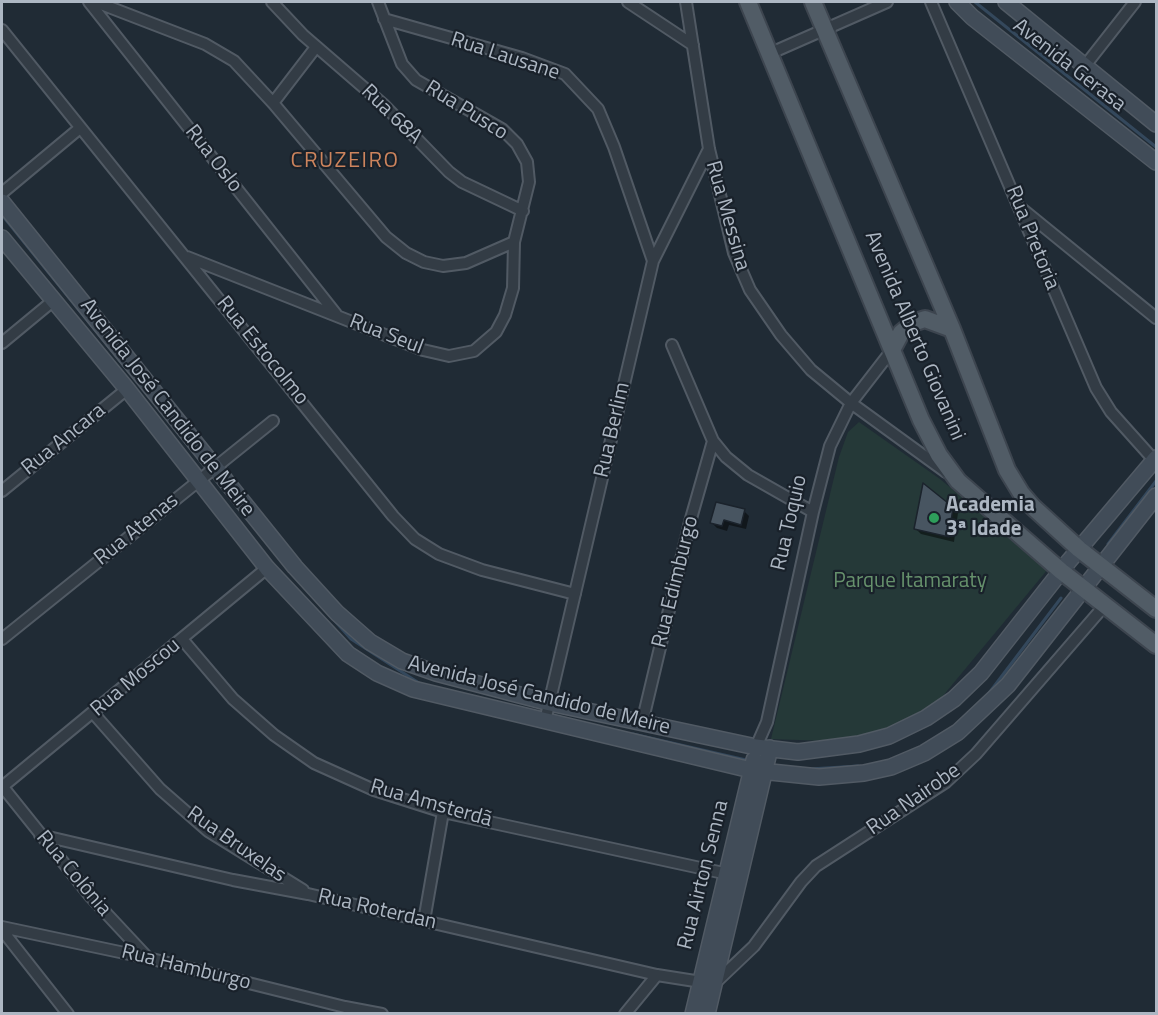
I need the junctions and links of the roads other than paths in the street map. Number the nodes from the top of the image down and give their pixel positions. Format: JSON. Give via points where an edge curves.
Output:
{"nodes":[{"id":1,"x":89,"y":2,"type":"edge"},
{"id":2,"x":96,"y":2,"type":"edge"},
{"id":3,"x":272,"y":2,"type":"edge"},
{"id":4,"x":378,"y":2,"type":"edge"},
{"id":5,"x":628,"y":2,"type":"edge"},
{"id":6,"x":686,"y":2,"type":"edge"},
{"id":7,"x":748,"y":2,"type":"edge"},
{"id":8,"x":813,"y":2,"type":"edge"},
{"id":9,"x":887,"y":2,"type":"edge"},
{"id":10,"x":931,"y":2,"type":"edge"},
{"id":11,"x":957,"y":2,"type":"edge"},
{"id":12,"x":1006,"y":2,"type":"edge"},
{"id":13,"x":1135,"y":2,"type":"edge"},
{"id":14,"x":384,"y":19,"type":"junction"},
{"id":15,"x":825,"y":28,"type":"junction"},
{"id":16,"x":2,"y":30,"type":"edge"},
{"id":17,"x":693,"y":45,"type":"junction"},
{"id":18,"x":316,"y":47,"type":"junction"},
{"id":19,"x":771,"y":53,"type":"junction"},
{"id":20,"x":1084,"y":67,"type":"junction"},
{"id":21,"x":273,"y":103,"type":"junction"},
{"id":22,"x":1156,"y":124,"type":"edge"},
{"id":23,"x":80,"y":128,"type":"junction"},
{"id":24,"x":709,"y":149,"type":"junction"},
{"id":25,"x":1156,"y":162,"type":"edge"},
{"id":26,"x":2,"y":193,"type":"edge"},
{"id":27,"x":2,"y":201,"type":"edge"},
{"id":28,"x":1022,"y":209,"type":"junction"},
{"id":29,"x":523,"y":211,"type":"junction"},
{"id":30,"x":2,"y":238,"type":"edge"},
{"id":31,"x":514,"y":243,"type":"junction"},
{"id":32,"x":186,"y":256,"type":"junction"},
{"id":33,"x":652,"y":261,"type":"junction"},
{"id":34,"x":54,"y":300,"type":"junction"},
{"id":35,"x":338,"y":316,"type":"junction"},
{"id":36,"x":1156,"y":318,"type":"edge"},
{"id":37,"x":952,"y":329,"type":"junction"},
{"id":38,"x":2,"y":343,"type":"edge"},
{"id":39,"x":672,"y":345,"type":"dead end"},
{"id":40,"x":892,"y":350,"type":"junction"},
{"id":41,"x":127,"y":389,"type":"junction"},
{"id":42,"x":851,"y":403,"type":"junction"},
{"id":43,"x":273,"y":421,"type":"dead end"},
{"id":44,"x":713,"y":441,"type":"junction"},
{"id":45,"x":1155,"y":459,"type":"edge"},
{"id":46,"x":207,"y":474,"type":"junction"},
{"id":47,"x":958,"y":481,"type":"junction"},
{"id":48,"x":2,"y":491,"type":"edge"},
{"id":49,"x":1156,"y":496,"type":"edge"},
{"id":50,"x":813,"y":512,"type":"junction"},
{"id":51,"x":1079,"y":549,"type":"junction"},
{"id":52,"x":1101,"y":566,"type":"junction"},
{"id":53,"x":267,"y":568,"type":"junction"},
{"id":54,"x":1061,"y":571,"type":"junction"},
{"id":55,"x":1083,"y":588,"type":"junction"},
{"id":56,"x":575,"y":594,"type":"junction"},
{"id":57,"x":1105,"y":605,"type":"junction"},
{"id":58,"x":1156,"y":609,"type":"edge"},
{"id":59,"x":2,"y":639,"type":"edge"},
{"id":60,"x":182,"y":639,"type":"junction"},
{"id":61,"x":1156,"y":645,"type":"edge"},
{"id":62,"x":547,"y":712,"type":"junction"},
{"id":63,"x":94,"y":714,"type":"junction"},
{"id":64,"x":642,"y":723,"type":"junction"},
{"id":65,"x":763,"y":747,"type":"junction"},
{"id":66,"x":758,"y":771,"type":"junction"},
{"id":67,"x":2,"y":786,"type":"edge"},
{"id":68,"x":443,"y":812,"type":"junction"},
{"id":69,"x":40,"y":835,"type":"junction"},
{"id":70,"x":728,"y":873,"type":"junction"},
{"id":71,"x":308,"y":894,"type":"junction"},
{"id":72,"x":424,"y":921,"type":"junction"},
{"id":73,"x":2,"y":929,"type":"edge"},
{"id":74,"x":148,"y":958,"type":"junction"},
{"id":75,"x":657,"y":975,"type":"junction"},
{"id":76,"x":707,"y":983,"type":"junction"},
{"id":77,"x":368,"y":1013,"type":"edge"},
{"id":78,"x":68,"y":1014,"type":"edge"},
{"id":79,"x":382,"y":1014,"type":"edge"},
{"id":80,"x":625,"y":1014,"type":"edge"},
{"id":81,"x":693,"y":1014,"type":"edge"},
{"id":82,"x":707,"y":1014,"type":"edge"}],
"edges":[{"from":1,"to":35,"type":"street","name":"Rua Oslo"},
{"from":2,"to":21,"type":"street","via":[[219,51],[234,61]]},
{"from":3,"to":18,"type":"street","name":"Rua 68A"},
{"from":4,"to":14,"type":"street","name":"Rua Pusco"},
{"from":5,"to":17,"type":"street"},
{"from":6,"to":17,"type":"street","name":"Rua Messina"},
{"from":7,"to":19,"type":"main road","name":"Avenida Alberto Giovanini"},
{"from":8,"to":15,"type":"main road","name":"Avenida Alberto Giovanini"},
{"from":9,"to":15,"type":"street"},
{"from":10,"to":28,"type":"street","name":"Rua Pretoria"},
{"from":11,"to":25,"type":"street","name":"Avenida Gerasa"},
{"from":12,"to":20,"type":"street","name":"Avenida Gerasa"},
{"from":13,"to":20,"type":"street"},
{"from":14,"to":29,"type":"street","name":"Rua Pusco","via":[[402,64],[416,80],[502,129],[517,144],[527,162],[529,182]]},
{"from":14,"to":33,"type":"street","name":"Rua Lausane","via":[[565,74],[598,109]]},
{"from":15,"to":19,"type":"street"},
{"from":15,"to":37,"type":"main road","name":"Avenida Alberto Giovanini"},
{"from":16,"to":23,"type":"street","name":"Rua Estocolmo"},
{"from":17,"to":24,"type":"street","name":"Rua Messina"},
{"from":18,"to":21,"type":"street"},
{"from":18,"to":29,"type":"street","name":"Rua 68A","via":[[384,105],[449,172]]},
{"from":19,"to":40,"type":"main road","name":"Avenida Alberto Giovanini"},
{"from":20,"to":22,"type":"street","name":"Avenida Gerasa"},
{"from":21,"to":31,"type":"street","via":[[386,237],[406,253],[443,266],[466,263]]},
{"from":23,"to":26,"type":"street"},
{"from":23,"to":32,"type":"street","name":"Rua Estocolmo"},
{"from":24,"to":33,"type":"street","name":"Rua Berlim"},
{"from":24,"to":42,"type":"street","name":"Rua Messina","via":[[734,253],[750,290],[811,370]]},
{"from":27,"to":46,"type":"street","name":"Avenida José Candido de Meire"},
{"from":28,"to":36,"type":"street"},
{"from":28,"to":45,"type":"street","name":"Rua Pretoria","via":[[1096,388],[1116,419]]},
{"from":29,"to":31,"type":"street","name":"Rua Pusco"},
{"from":30,"to":34,"type":"street","name":"Avenida José Candido de Meire"},
{"from":31,"to":35,"type":"street","name":"Rua Seul","via":[[513,288],[505,315],[495,332],[474,351],[449,356],[423,350]]},
{"from":32,"to":35,"type":"street","name":"Rua Seul"},
{"from":32,"to":56,"type":"street","name":"Rua Estocolmo","via":[[393,516],[416,539],[439,554],[482,570]]},
{"from":33,"to":56,"type":"street","name":"Rua Berlim"},
{"from":34,"to":38,"type":"street"},
{"from":34,"to":41,"type":"street","name":"Avenida José Candido de Meire"},
{"from":37,"to":40,"type":"main road","via":[[925,319],[913,323],[901,333]]},
{"from":37,"to":51,"type":"main road","name":"Avenida Alberto Giovanini","via":[[1007,470],[1027,500]]},
{"from":39,"to":44,"type":"street"},
{"from":40,"to":42,"type":"street","name":"Rua Toquio"},
{"from":40,"to":47,"type":"main road","name":"Avenida Alberto Giovanini","via":[[921,420]]},
{"from":41,"to":46,"type":"street","name":"Avenida José Candido de Meire"},
{"from":41,"to":48,"type":"street","name":"Rua Ancara"},
{"from":42,"to":47,"type":"street","name":"Rua Messina"},
{"from":42,"to":50,"type":"street","name":"Rua Toquio","via":[[830,446]]},
{"from":43,"to":46,"type":"street","name":"Rua Atenas"},
{"from":44,"to":50,"type":"street","via":[[748,475]]},
{"from":44,"to":64,"type":"street","name":"Rua Edimburgo"},
{"from":45,"to":51,"type":"street","name":"Avenida José Candido de Meire"},
{"from":46,"to":53,"type":"street","name":"Avenida José Candido de Meire"},
{"from":46,"to":59,"type":"street","name":"Rua Atenas"},
{"from":46,"to":62,"type":"street","name":"Avenida José Candido de Meire","via":[[316,593],[370,642],[402,661]]},
{"from":47,"to":54,"type":"main road","name":"Avenida Alberto Giovanini"},
{"from":49,"to":52,"type":"street","name":"Avenida José Candido de Meire"},
{"from":50,"to":65,"type":"street","name":"Rua Toquio"},
{"from":51,"to":52,"type":"main road","name":"Avenida Alberto Giovanini"},
{"from":51,"to":54,"type":"street","name":"Avenida José Candido de Meire"},
{"from":52,"to":55,"type":"street","name":"Avenida José Candido de Meire"},
{"from":52,"to":58,"type":"main road","name":"Avenida Alberto Giovanini"},
{"from":53,"to":60,"type":"street","name":"Rua Moscou"},
{"from":53,"to":62,"type":"street","name":"Avenida José Candido de Meire","via":[[348,654],[377,674],[413,689]]},
{"from":54,"to":55,"type":"main road","name":"Avenida Alberto Giovanini"},
{"from":54,"to":65,"type":"street","name":"Avenida José Candido de Meire","via":[[981,672],[954,699],[926,718],[889,736],[860,744],[798,752]]},
{"from":55,"to":57,"type":"main road","name":"Avenida Alberto Giovanini"},
{"from":55,"to":66,"type":"street","name":"Avenida José Candido de Meire","via":[[1008,686],[958,732],[924,753],[891,767],[838,777]]},
{"from":56,"to":62,"type":"street","name":"Rua Berlim"},
{"from":57,"to":61,"type":"main road","name":"Avenida Alberto Giovanini"},
{"from":57,"to":76,"type":"street","name":"Rua Nairobe","via":[[976,754],[946,782],[816,866],[754,946]]},
{"from":60,"to":63,"type":"street","name":"Rua Moscou"},
{"from":60,"to":68,"type":"street","name":"Rua Amsterdã","via":[[233,699],[314,763],[374,790]]},
{"from":62,"to":64,"type":"street","name":"Avenida José Candido de Meire"},
{"from":62,"to":66,"type":"street","name":"Avenida José Candido de Meire"},
{"from":63,"to":67,"type":"street","name":"Rua Moscou"},
{"from":63,"to":71,"type":"street","name":"Rua Bruxelas","via":[[160,789],[208,831]]},
{"from":64,"to":65,"type":"street","name":"Avenida José Candido de Meire"},
{"from":65,"to":66,"type":"street","name":"Rua Airton Senna"},
{"from":66,"to":70,"type":"street","name":"Rua Airton Senna"},
{"from":66,"to":76,"type":"street"},
{"from":67,"to":69,"type":"street","name":"Rua Colônia"},
{"from":68,"to":70,"type":"street","name":"Rua Amsterdã"},
{"from":68,"to":72,"type":"street"},
{"from":69,"to":71,"type":"street","name":"Rua Roterdan"},
{"from":69,"to":74,"type":"street","name":"Rua Colônia"},
{"from":70,"to":76,"type":"street","name":"Rua Airton Senna"},
{"from":71,"to":72,"type":"street","name":"Rua Roterdan"},
{"from":72,"to":75,"type":"street","name":"Rua Roterdan"},
{"from":73,"to":74,"type":"street","name":"Rua Hamburgo"},
{"from":73,"to":78,"type":"street"},
{"from":74,"to":77,"type":"street","name":"Rua Hamburgo"},
{"from":75,"to":76,"type":"street","name":"Rua Roterdan"},
{"from":75,"to":80,"type":"street"},
{"from":76,"to":81,"type":"street","name":"Rua Airton Senna"},
{"from":76,"to":82,"type":"street","name":"Rua Airton Senna"},
{"from":77,"to":79,"type":"street","name":"Rua Hamburgo"}]}
